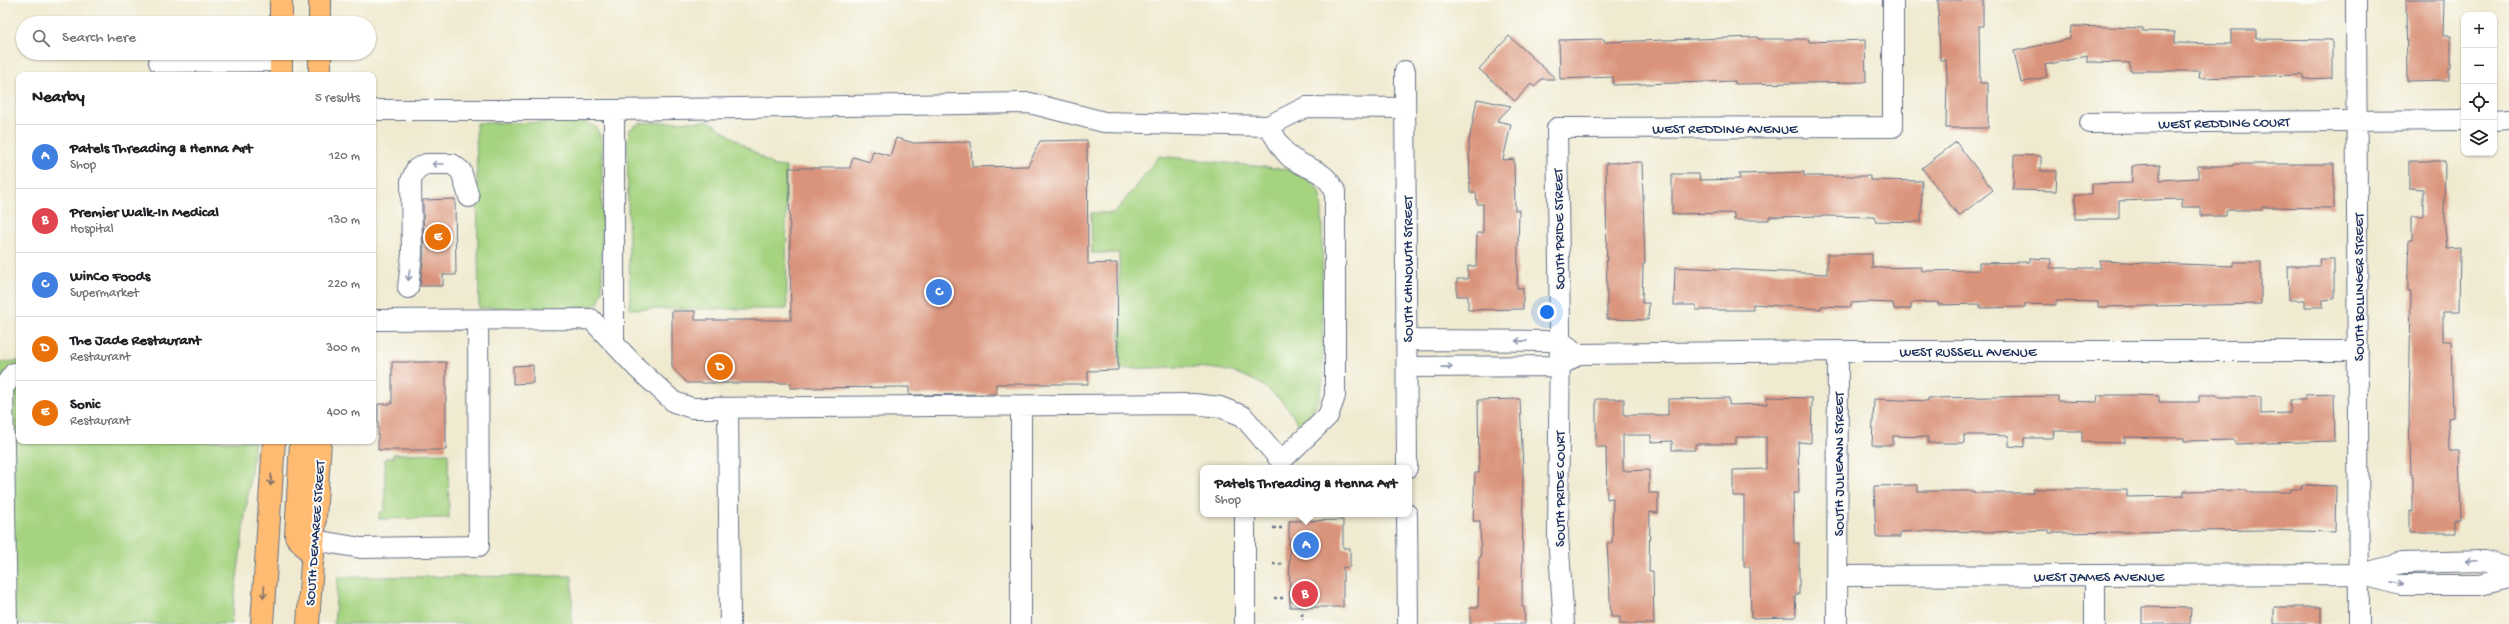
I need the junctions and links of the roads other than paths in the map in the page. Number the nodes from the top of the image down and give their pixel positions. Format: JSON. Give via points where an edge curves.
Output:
{"nodes":[{"id":1,"x":281,"y":0,"type":"edge"},
{"id":2,"x":320,"y":0,"type":"edge"},
{"id":3,"x":1893,"y":0,"type":"edge"},
{"id":4,"x":2356,"y":0,"type":"edge"},
{"id":5,"x":281,"y":16,"type":"edge"},
{"id":6,"x":320,"y":16,"type":"edge"},
{"id":7,"x":320,"y":60,"type":"edge"},
{"id":8,"x":159,"y":62,"type":"dead end"},
{"id":9,"x":281,"y":63,"type":"edge"},
{"id":10,"x":1405,"y":71,"type":"dead end"},
{"id":11,"x":320,"y":72,"type":"edge"},
{"id":12,"x":1405,"y":108,"type":"junction"},
{"id":13,"x":376,"y":110,"type":"edge"},
{"id":14,"x":614,"y":110,"type":"junction"},
{"id":15,"x":2358,"y":120,"type":"junction"},
{"id":16,"x":2461,"y":120,"type":"edge"},
{"id":17,"x":2497,"y":120,"type":"edge"},
{"id":18,"x":2509,"y":120,"type":"edge"},
{"id":19,"x":2090,"y":123,"type":"dead end"},
{"id":20,"x":1268,"y":126,"type":"junction"},
{"id":21,"x":1557,"y":128,"type":"joint"},
{"id":22,"x":469,"y":197,"type":"dead end"},
{"id":23,"x":408,"y":288,"type":"dead end"},
{"id":24,"x":376,"y":320,"type":"edge"},
{"id":25,"x":478,"y":320,"type":"junction"},
{"id":26,"x":1407,"y":340,"type":"junction"},
{"id":27,"x":614,"y":342,"type":"junction"},
{"id":28,"x":1838,"y":351,"type":"junction"},
{"id":29,"x":2358,"y":351,"type":"junction"},
{"id":30,"x":1564,"y":354,"type":"junction"},
{"id":31,"x":1408,"y":367,"type":"junction"},
{"id":32,"x":16,"y":373,"type":"edge"},
{"id":33,"x":1021,"y":406,"type":"junction"},
{"id":34,"x":728,"y":408,"type":"junction"},
{"id":35,"x":274,"y":444,"type":"edge"},
{"id":36,"x":301,"y":444,"type":"edge"},
{"id":37,"x":320,"y":444,"type":"edge"},
{"id":38,"x":1280,"y":465,"type":"edge"},
{"id":39,"x":1282,"y":465,"type":"edge"},
{"id":40,"x":1407,"y":465,"type":"edge"},
{"id":41,"x":1245,"y":517,"type":"edge"},
{"id":42,"x":1407,"y":517,"type":"edge"},
{"id":43,"x":313,"y":548,"type":"junction"},
{"id":44,"x":2509,"y":568,"type":"edge"},
{"id":45,"x":2360,"y":574,"type":"junction"},
{"id":46,"x":1837,"y":576,"type":"junction"},
{"id":47,"x":2095,"y":576,"type":"junction"},
{"id":48,"x":2509,"y":578,"type":"edge"},
{"id":49,"x":7,"y":624,"type":"edge"},
{"id":50,"x":262,"y":624,"type":"edge"},
{"id":51,"x":308,"y":624,"type":"edge"},
{"id":52,"x":730,"y":624,"type":"edge"},
{"id":53,"x":1021,"y":624,"type":"edge"},
{"id":54,"x":1245,"y":624,"type":"edge"},
{"id":55,"x":1408,"y":624,"type":"edge"},
{"id":56,"x":1564,"y":624,"type":"edge"},
{"id":57,"x":1837,"y":624,"type":"edge"},
{"id":58,"x":2095,"y":624,"type":"edge"},
{"id":59,"x":2359,"y":624,"type":"edge"}],
"edges":[{"from":1,"to":5,"type":"main road"},
{"from":2,"to":6,"type":"main road"},
{"from":3,"to":21,"type":"street","name":"WEST REDDING AVENUE","via":[[1893,127]]},
{"from":4,"to":15,"type":"street","name":"SOUTH BOLLINGER STREET"},
{"from":7,"to":11,"type":"main road"},
{"from":8,"to":9,"type":"street"},
{"from":10,"to":12,"type":"street","name":"SOUTH CHINOWTH STREET"},
{"from":12,"to":20,"type":"street","via":[[1306,107]]},
{"from":12,"to":26,"type":"street","name":"SOUTH CHINOWTH STREET"},
{"from":13,"to":14,"type":"street"},
{"from":14,"to":20,"type":"street","via":[[1030,103],[1104,122]]},
{"from":14,"to":27,"type":"street"},
{"from":15,"to":16,"type":"street"},
{"from":15,"to":19,"type":"street","name":"WEST REDDING COURT"},
{"from":15,"to":29,"type":"street","name":"SOUTH BOLLINGER STREET"},
{"from":17,"to":18,"type":"street"},
{"from":20,"to":39,"type":"street","via":[[1289,156],[1316,169],[1329,179],[1335,191],[1336,396],[1328,416]]},
{"from":21,"to":30,"type":"street","name":"SOUTH PRIDE STREET"},
{"from":22,"to":23,"type":"street","one_way":true,"via":[[461,171],[452,164],[426,164],[416,169],[411,181],[412,254]]},
{"from":24,"to":25,"type":"street"},
{"from":25,"to":27,"type":"street","via":[[591,319]]},
{"from":25,"to":43,"type":"street","via":[[479,546]]},
{"from":30,"to":26,"type":"street","name":"WEST RUSSELL AVENUE","one_way":true},
{"from":26,"to":31,"type":"street","name":"SOUTH CHINOWTH STREET"},
{"from":27,"to":34,"type":"street","via":[[638,369],[674,402],[692,408]]},
{"from":28,"to":29,"type":"street","name":"WEST RUSSELL AVENUE"},
{"from":28,"to":30,"type":"street","name":"WEST RUSSELL AVENUE"},
{"from":28,"to":46,"type":"street","name":"SOUTH JULIEANN STREET"},
{"from":29,"to":45,"type":"street","name":"SOUTH BOLLINGER STREET"},
{"from":31,"to":30,"type":"street","name":"WEST RUSSELL AVENUE","one_way":true},
{"from":30,"to":56,"type":"street","name":"SOUTH PRIDE COURT","via":[[1558,536]]},
{"from":31,"to":40,"type":"street","name":"SOUTH CHINOWTH STREET"},
{"from":32,"to":49,"type":"street","via":[[3,388]]},
{"from":33,"to":34,"type":"street"},
{"from":33,"to":38,"type":"street","via":[[1193,404],[1220,407],[1243,416]]},
{"from":33,"to":53,"type":"street"},
{"from":34,"to":52,"type":"street"},
{"from":35,"to":50,"type":"main road","one_way":true},
{"from":36,"to":43,"type":"main road","via":[[296,536]]},
{"from":37,"to":43,"type":"main road","name":"SOUTH DEMAREE STREET"},
{"from":41,"to":54,"type":"street"},
{"from":42,"to":55,"type":"street"},
{"from":43,"to":51,"type":"main road","name":"SOUTH DEMAREE STREET"},
{"from":44,"to":45,"type":"street","name":"WEST JAMES AVENUE","one_way":true,"via":[[2484,561],[2402,563]]},
{"from":45,"to":47,"type":"street","name":"WEST JAMES AVENUE"},
{"from":45,"to":48,"type":"street","name":"WEST JAMES AVENUE","one_way":true,"via":[[2401,585],[2480,585]]},
{"from":45,"to":59,"type":"street","name":"SOUTH BOLLINGER STREET"},
{"from":46,"to":47,"type":"street","name":"WEST JAMES AVENUE"},
{"from":46,"to":57,"type":"street","name":"SOUTH JULIEANN STREET"},
{"from":47,"to":58,"type":"street"}]}
